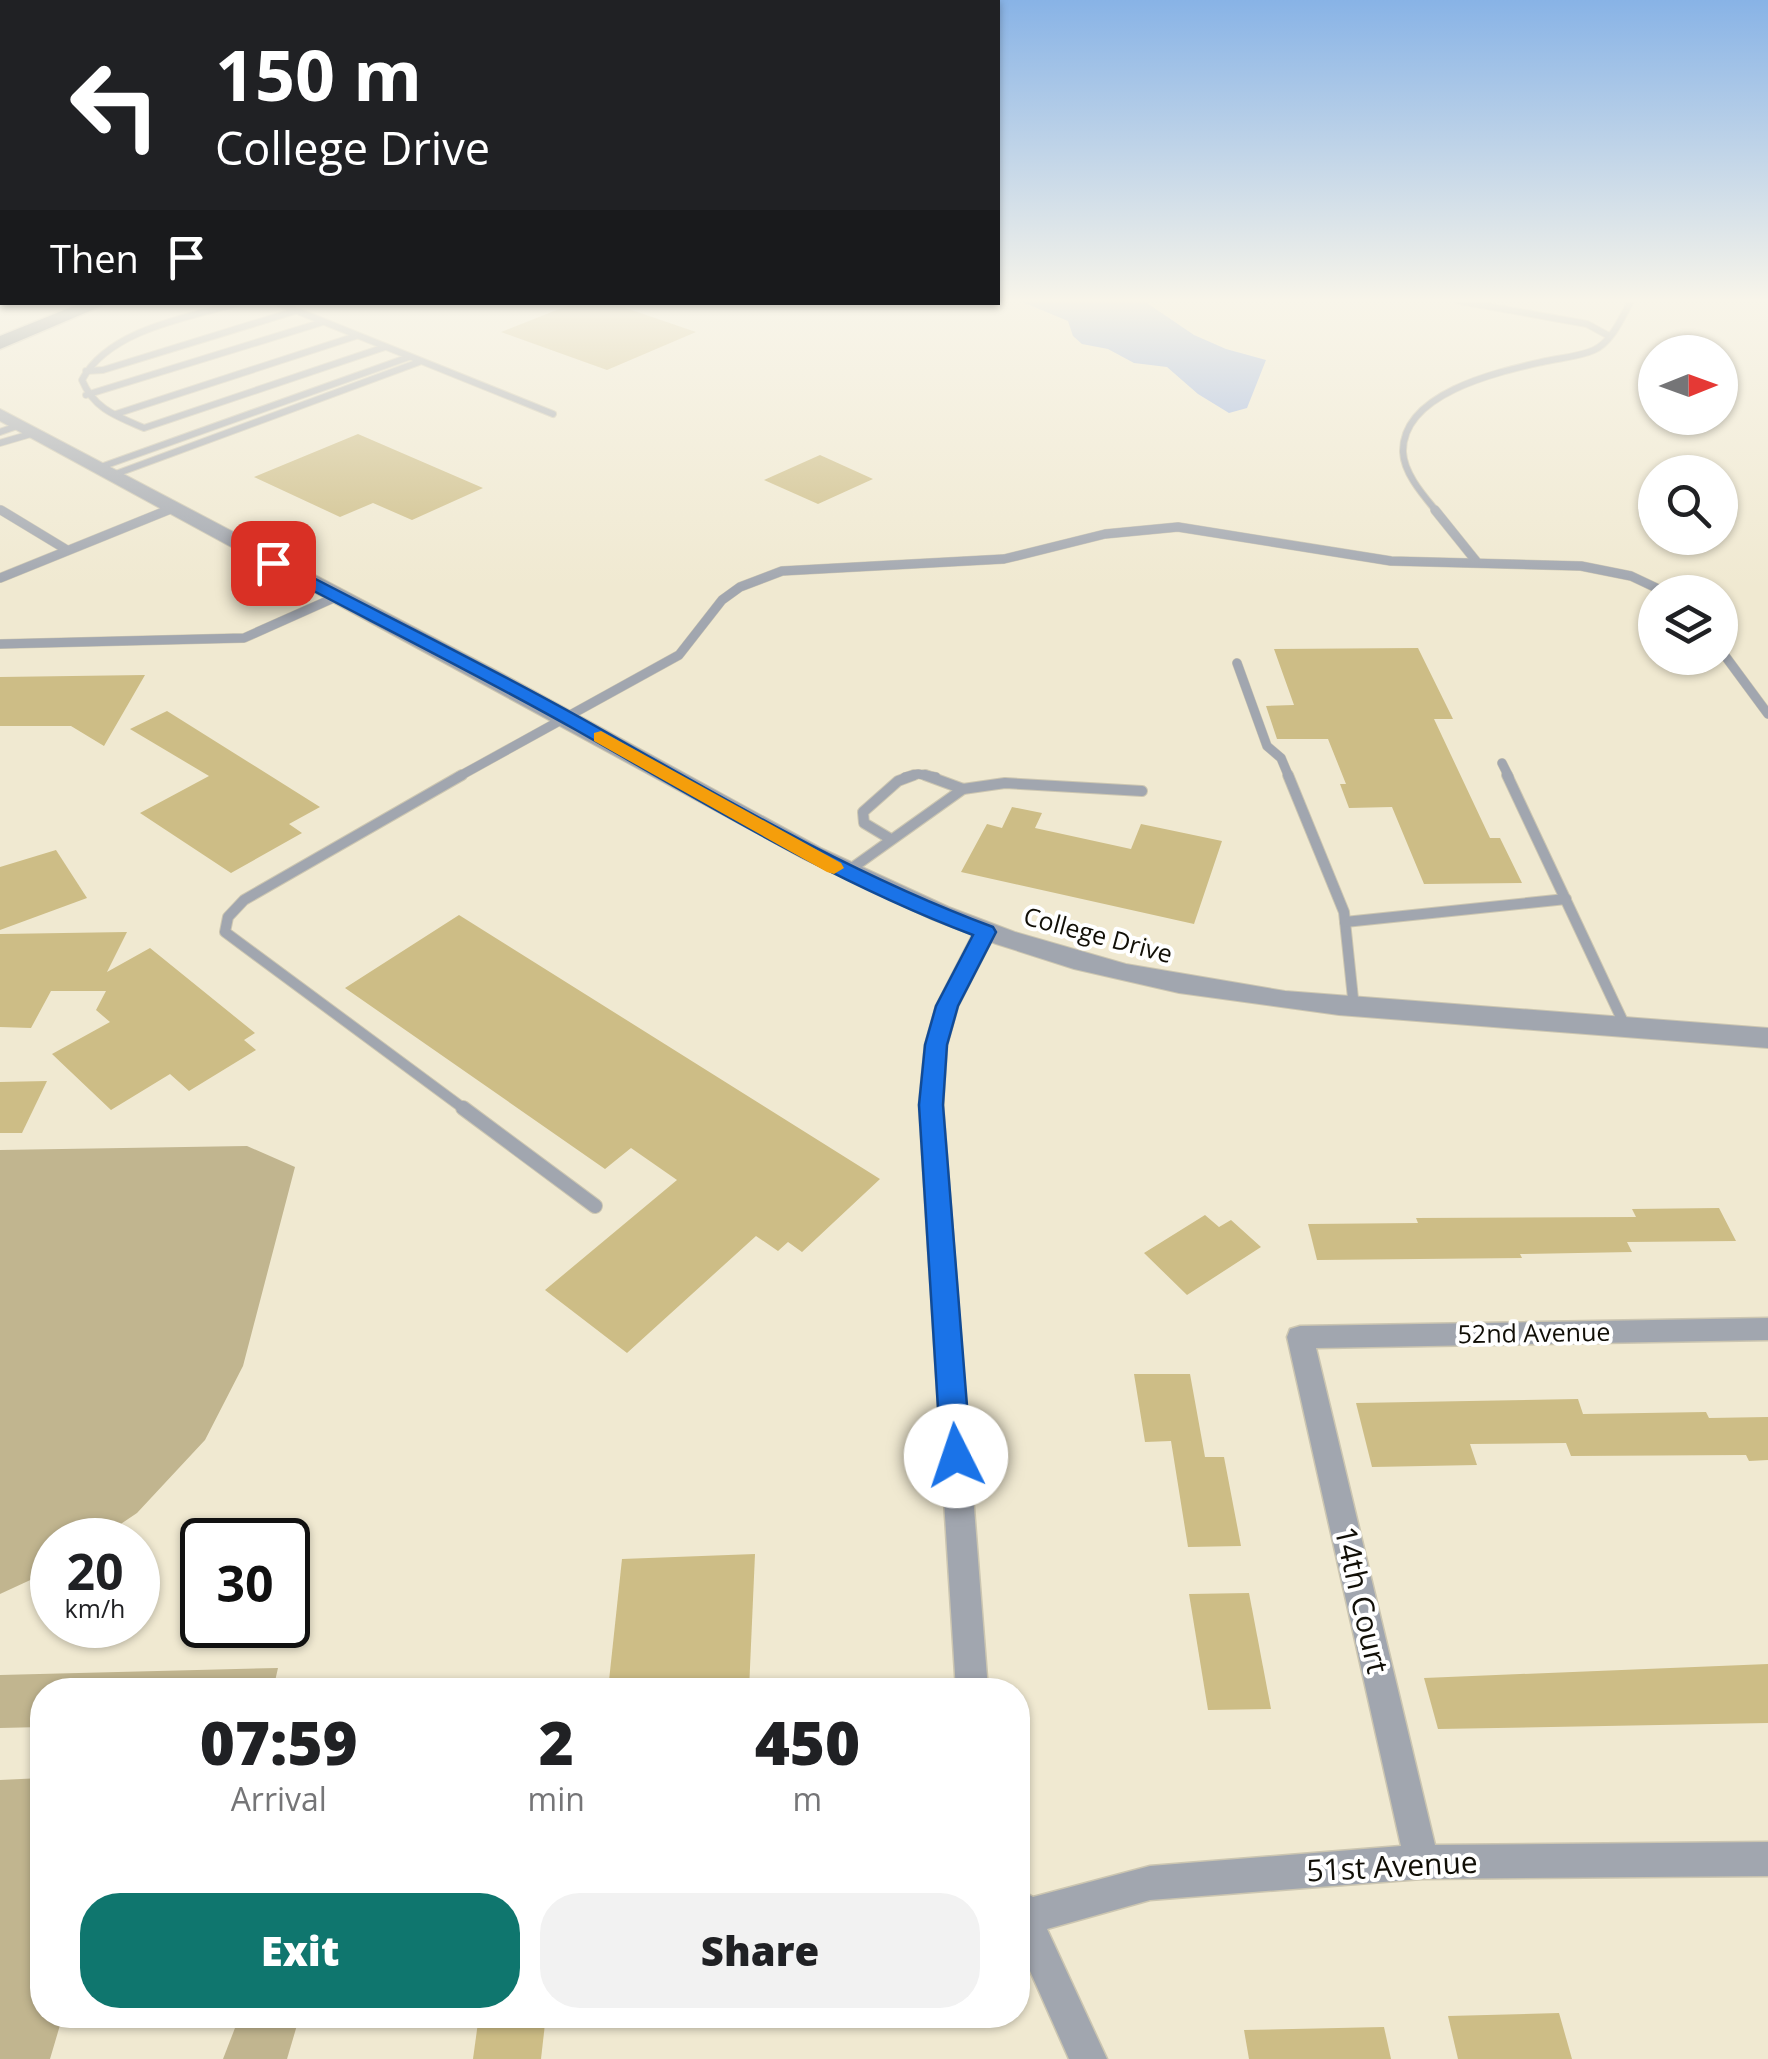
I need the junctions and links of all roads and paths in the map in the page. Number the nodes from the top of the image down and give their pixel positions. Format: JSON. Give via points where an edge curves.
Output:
{"nodes":[{"id":1,"x":89,"y":397,"type":"edge"},
{"id":2,"x":168,"y":397,"type":"edge"},
{"id":3,"x":236,"y":397,"type":"edge"},
{"id":4,"x":303,"y":397,"type":"edge"},
{"id":5,"x":319,"y":397,"type":"edge"},
{"id":6,"x":510,"y":397,"type":"edge"},
{"id":7,"x":1439,"y":397,"type":"edge"},
{"id":8,"x":116,"y":414,"type":"junction"},
{"id":9,"x":554,"y":414,"type":"dead end"},
{"id":10,"x":13,"y":426,"type":"edge"},
{"id":11,"x":0,"y":443,"type":"edge"},
{"id":12,"x":106,"y":472,"type":"junction"},
{"id":13,"x":172,"y":508,"type":"junction"},
{"id":14,"x":0,"y":509,"type":"edge"},
{"id":15,"x":67,"y":550,"type":"junction"},
{"id":16,"x":1476,"y":561,"type":"junction"},
{"id":17,"x":0,"y":578,"type":"edge"},
{"id":18,"x":1638,"y":579,"type":"edge"},
{"id":19,"x":336,"y":597,"type":"junction"},
{"id":20,"x":0,"y":644,"type":"edge"},
{"id":21,"x":1237,"y":663,"type":"dead end"},
{"id":22,"x":1738,"y":673,"type":"edge"},
{"id":23,"x":1768,"y":714,"type":"edge"},
{"id":24,"x":564,"y":716,"type":"junction"},
{"id":25,"x":1502,"y":763,"type":"dead end"},
{"id":26,"x":963,"y":789,"type":"junction"},
{"id":27,"x":1142,"y":791,"type":"dead end"},
{"id":28,"x":889,"y":838,"type":"junction"},
{"id":29,"x":844,"y":872,"type":"junction"},
{"id":30,"x":1566,"y":900,"type":"junction"},
{"id":31,"x":1345,"y":922,"type":"junction"},
{"id":32,"x":985,"y":932,"type":"junction"},
{"id":33,"x":1354,"y":1008,"type":"junction"},
{"id":34,"x":1626,"y":1028,"type":"junction"},
{"id":35,"x":1766,"y":1042,"type":"edge"},
{"id":36,"x":596,"y":1206,"type":"dead end"},
{"id":37,"x":1768,"y":1330,"type":"edge"},
{"id":38,"x":1300,"y":1338,"type":"joint"},
{"id":39,"x":971,"y":1678,"type":"edge"},
{"id":40,"x":1768,"y":1859,"type":"edge"},
{"id":41,"x":1422,"y":1862,"type":"junction"},
{"id":42,"x":1030,"y":1909,"type":"edge"},
{"id":43,"x":1030,"y":1935,"type":"edge"},
{"id":44,"x":1088,"y":2059,"type":"edge"}],
"edges":[{"from":1,"to":8,"type":"lane"},
{"from":2,"to":8,"type":"lane"},
{"from":3,"to":8,"type":"lane","via":[[144,428]]},
{"from":4,"to":12,"type":"lane"},
{"from":5,"to":12,"type":"lane"},
{"from":6,"to":9,"type":"lane"},
{"from":7,"to":16,"type":"lane","via":[[1410,426],[1403,452],[1412,475]]},
{"from":10,"to":11,"type":"lane"},
{"from":10,"to":12,"type":"street","name":"College Drive"},
{"from":12,"to":13,"type":"street","name":"College Drive"},
{"from":13,"to":15,"type":"lane"},
{"from":13,"to":19,"type":"street","name":"College Drive"},
{"from":14,"to":15,"type":"lane"},
{"from":15,"to":17,"type":"lane"},
{"from":16,"to":18,"type":"lane","via":[[1581,566]]},
{"from":16,"to":24,"type":"lane","via":[[1392,561],[1178,527],[1104,534],[1004,559],[794,569],[740,587],[679,655]]},
{"from":19,"to":20,"type":"lane","via":[[244,638]]},
{"from":19,"to":24,"type":"street","name":"College Drive"},
{"from":21,"to":31,"type":"lane"},
{"from":22,"to":23,"type":"lane"},
{"from":24,"to":29,"type":"street","name":"College Drive"},
{"from":24,"to":36,"type":"lane","via":[[244,900],[228,917],[225,932]]},
{"from":25,"to":30,"type":"lane"},
{"from":26,"to":27,"type":"lane","via":[[1005,783]]},
{"from":26,"to":28,"type":"lane"},
{"from":26,"to":28,"type":"lane","via":[[934,774],[897,778],[863,812],[864,823]]},
{"from":28,"to":29,"type":"lane"},
{"from":29,"to":32,"type":"street","name":"College Drive"},
{"from":30,"to":31,"type":"lane"},
{"from":30,"to":34,"type":"lane"},
{"from":31,"to":33,"type":"lane"},
{"from":32,"to":33,"type":"street","name":"College Drive","via":[[1175,985]]},
{"from":32,"to":39,"type":"street","via":[[947,1006],[931,1105]]},
{"from":33,"to":34,"type":"street","name":"College Drive"},
{"from":34,"to":35,"type":"street","name":"College Drive"},
{"from":37,"to":38,"type":"street","name":"52nd Avenue"},
{"from":38,"to":41,"type":"street","name":"14th Court"},
{"from":40,"to":41,"type":"street","name":"51st Avenue"},
{"from":41,"to":42,"type":"street","name":"51st Avenue","via":[[1150,1883]]},
{"from":43,"to":44,"type":"street"}]}
